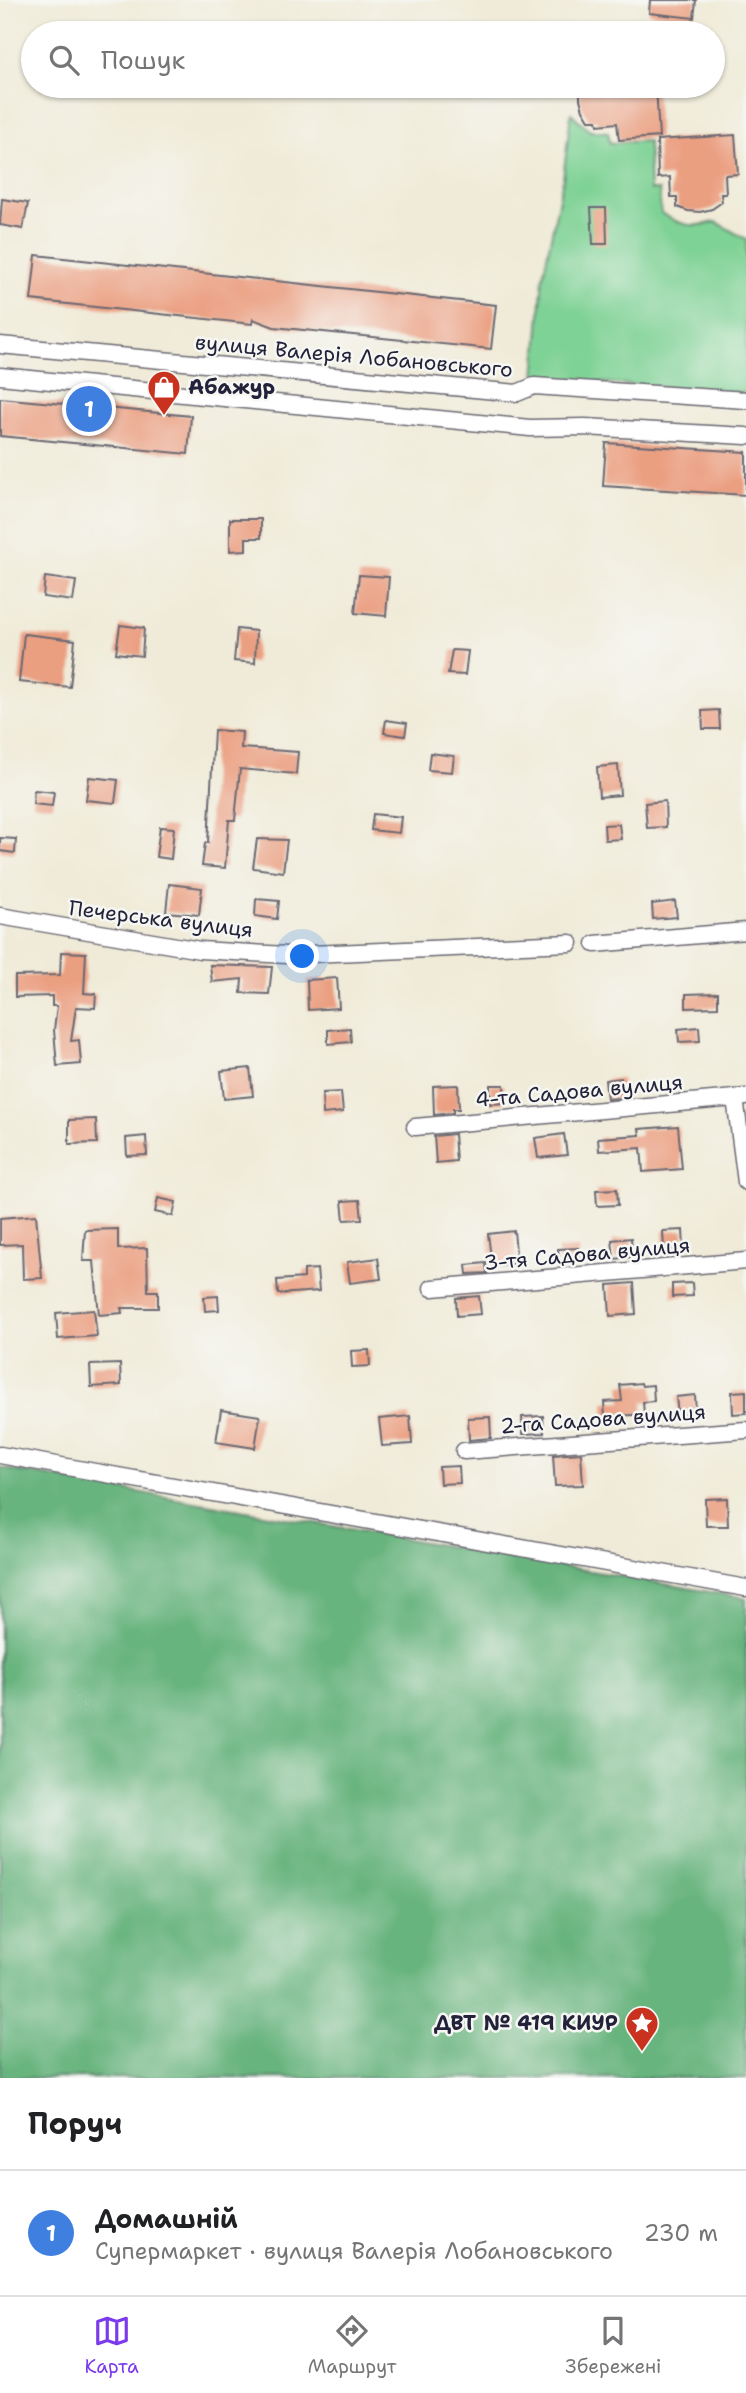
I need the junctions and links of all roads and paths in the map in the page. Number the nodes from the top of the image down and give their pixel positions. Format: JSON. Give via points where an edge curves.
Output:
{"nodes":[{"id":1,"x":0,"y":345,"type":"edge"},
{"id":2,"x":0,"y":376,"type":"edge"},
{"id":3,"x":746,"y":400,"type":"edge"},
{"id":4,"x":746,"y":436,"type":"edge"},
{"id":5,"x":0,"y":916,"type":"edge"},
{"id":6,"x":746,"y":931,"type":"edge"},
{"id":7,"x":570,"y":943,"type":"dead end"},
{"id":8,"x":594,"y":944,"type":"dead end"},
{"id":9,"x":741,"y":1097,"type":"edge"},
{"id":10,"x":415,"y":1127,"type":"dead end"},
{"id":11,"x":746,"y":1182,"type":"edge"},
{"id":12,"x":746,"y":1261,"type":"edge"},
{"id":13,"x":432,"y":1288,"type":"dead end"},
{"id":14,"x":746,"y":1430,"type":"edge"},
{"id":15,"x":464,"y":1451,"type":"dead end"},
{"id":16,"x":0,"y":1455,"type":"edge"},
{"id":17,"x":746,"y":1588,"type":"edge"}],
"edges":[{"from":1,"to":3,"type":"street","name":"вулиця Валерія Лобановського","via":[[517,393],[534,386]]},
{"from":2,"to":4,"type":"street","via":[[530,428]]},
{"from":5,"to":7,"type":"street","name":"Печерська вулиця","via":[[157,944],[287,955]]},
{"from":6,"to":8,"type":"street"},
{"from":9,"to":10,"type":"street","name":"4-та Садова вулиця"},
{"from":9,"to":11,"type":"street"},
{"from":12,"to":13,"type":"street","name":"3-тя Садова вулиця"},
{"from":14,"to":15,"type":"street","name":"2-га Садова вулиця"},
{"from":16,"to":17,"type":"street"}]}
